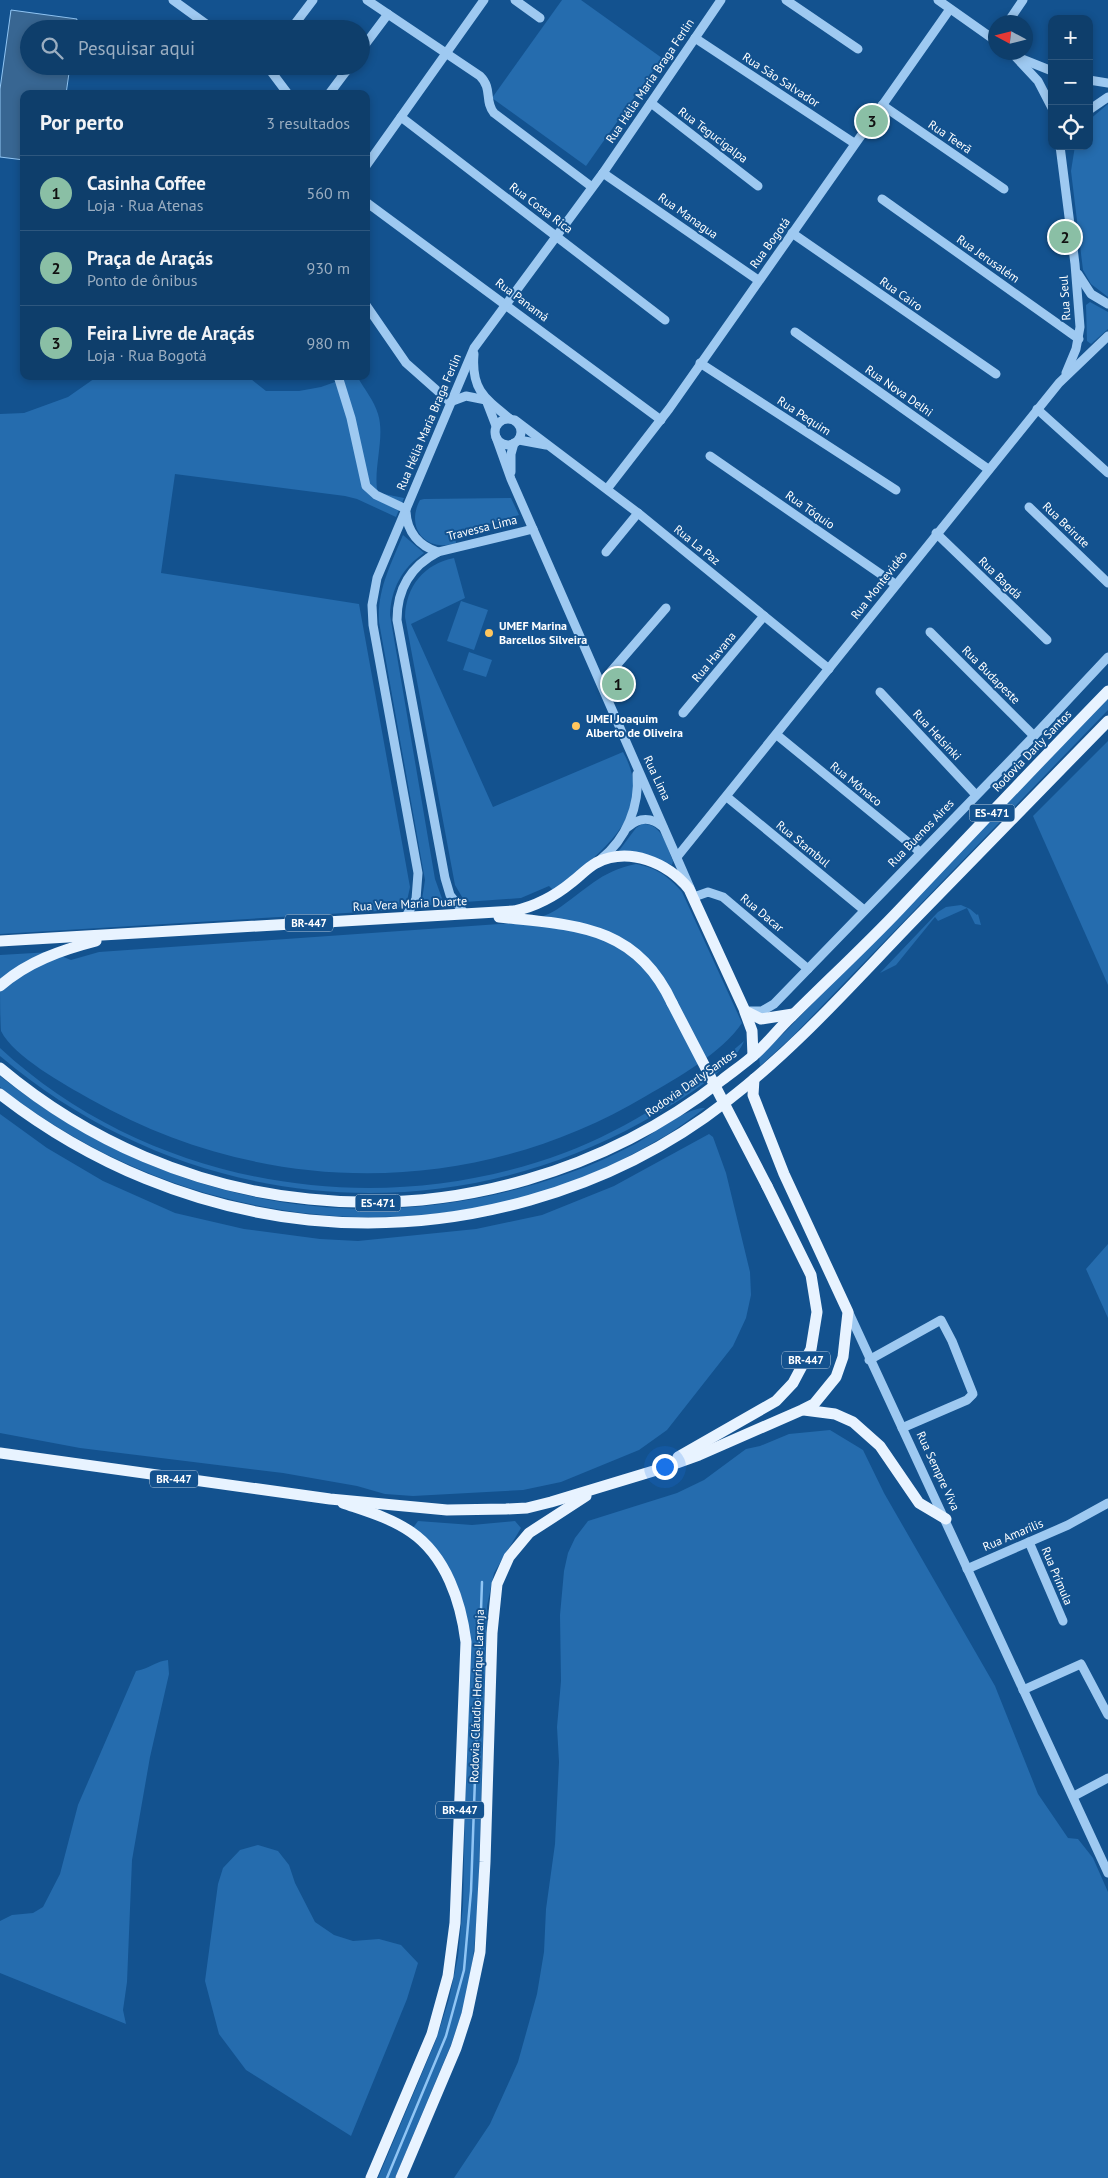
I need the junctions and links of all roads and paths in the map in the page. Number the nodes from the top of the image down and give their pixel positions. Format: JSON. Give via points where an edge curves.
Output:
{"nodes":[{"id":1,"x":175,"y":0,"type":"edge"},
{"id":2,"x":313,"y":0,"type":"edge"},
{"id":3,"x":367,"y":0,"type":"edge"},
{"id":4,"x":484,"y":0,"type":"edge"},
{"id":5,"x":515,"y":0,"type":"edge"},
{"id":6,"x":721,"y":0,"type":"edge"},
{"id":7,"x":786,"y":0,"type":"edge"},
{"id":8,"x":938,"y":0,"type":"edge"},
{"id":9,"x":1023,"y":0,"type":"edge"},
{"id":10,"x":950,"y":9,"type":"junction"},
{"id":11,"x":388,"y":14,"type":"junction"},
{"id":12,"x":1013,"y":15,"type":"edge"},
{"id":13,"x":540,"y":18,"type":"dead end"},
{"id":14,"x":201,"y":20,"type":"edge"},
{"id":15,"x":298,"y":20,"type":"edge"},
{"id":16,"x":988,"y":36,"type":"edge"},
{"id":17,"x":370,"y":38,"type":"edge"},
{"id":18,"x":695,"y":38,"type":"junction"},
{"id":19,"x":858,"y":49,"type":"dead end"},
{"id":20,"x":447,"y":53,"type":"junction"},
{"id":21,"x":1019,"y":60,"type":"edge"},
{"id":22,"x":1027,"y":60,"type":"edge"},
{"id":23,"x":1048,"y":69,"type":"edge"},
{"id":24,"x":274,"y":75,"type":"edge"},
{"id":25,"x":343,"y":75,"type":"edge"},
{"id":26,"x":1093,"y":81,"type":"edge"},
{"id":27,"x":1108,"y":83,"type":"edge"},
{"id":28,"x":285,"y":90,"type":"edge"},
{"id":29,"x":332,"y":90,"type":"edge"},
{"id":30,"x":1108,"y":97,"type":"edge"},
{"id":31,"x":651,"y":104,"type":"junction"},
{"id":32,"x":882,"y":105,"type":"junction"},
{"id":33,"x":1050,"y":105,"type":"edge"},
{"id":34,"x":1093,"y":107,"type":"edge"},
{"id":35,"x":401,"y":117,"type":"junction"},
{"id":36,"x":854,"y":143,"type":"junction"},
{"id":37,"x":1061,"y":150,"type":"edge"},
{"id":38,"x":1067,"y":150,"type":"edge"},
{"id":39,"x":370,"y":160,"type":"edge"},
{"id":40,"x":603,"y":173,"type":"junction"},
{"id":41,"x":1066,"y":181,"type":"junction"},
{"id":42,"x":758,"y":186,"type":"dead end"},
{"id":43,"x":592,"y":187,"type":"junction"},
{"id":44,"x":1004,"y":189,"type":"dead end"},
{"id":45,"x":882,"y":199,"type":"dead end"},
{"id":46,"x":370,"y":205,"type":"edge"},
{"id":47,"x":792,"y":233,"type":"junction"},
{"id":48,"x":556,"y":235,"type":"junction"},
{"id":49,"x":1075,"y":264,"type":"junction"},
{"id":50,"x":758,"y":280,"type":"junction"},
{"id":51,"x":506,"y":304,"type":"junction"},
{"id":52,"x":1108,"y":304,"type":"edge"},
{"id":53,"x":370,"y":311,"type":"edge"},
{"id":54,"x":665,"y":320,"type":"dead end"},
{"id":55,"x":795,"y":332,"type":"dead end"},
{"id":56,"x":1108,"y":336,"type":"edge"},
{"id":57,"x":1079,"y":338,"type":"junction"},
{"id":58,"x":474,"y":348,"type":"junction"},
{"id":59,"x":700,"y":364,"type":"junction"},
{"id":60,"x":996,"y":374,"type":"dead end"},
{"id":61,"x":339,"y":380,"type":"edge"},
{"id":62,"x":1059,"y":383,"type":"junction"},
{"id":63,"x":486,"y":400,"type":"junction"},
{"id":64,"x":450,"y":402,"type":"junction"},
{"id":65,"x":1037,"y":409,"type":"junction"},
{"id":66,"x":512,"y":419,"type":"junction"},
{"id":67,"x":661,"y":420,"type":"junction"},
{"id":68,"x":496,"y":426,"type":"junction"},
{"id":69,"x":496,"y":437,"type":"junction"},
{"id":70,"x":517,"y":441,"type":"junction"},
{"id":71,"x":546,"y":445,"type":"junction"},
{"id":72,"x":710,"y":456,"type":"dead end"},
{"id":73,"x":988,"y":469,"type":"junction"},
{"id":74,"x":1108,"y":473,"type":"edge"},
{"id":75,"x":511,"y":480,"type":"junction"},
{"id":76,"x":607,"y":489,"type":"junction"},
{"id":77,"x":896,"y":490,"type":"dead end"},
{"id":78,"x":1029,"y":506,"type":"dead end"},
{"id":79,"x":406,"y":509,"type":"junction"},
{"id":80,"x":638,"y":513,"type":"junction"},
{"id":81,"x":533,"y":529,"type":"junction"},
{"id":82,"x":936,"y":533,"type":"junction"},
{"id":83,"x":438,"y":552,"type":"junction"},
{"id":84,"x":606,"y":552,"type":"dead end"},
{"id":85,"x":1108,"y":583,"type":"edge"},
{"id":86,"x":895,"y":584,"type":"junction"},
{"id":87,"x":666,"y":608,"type":"dead end"},
{"id":88,"x":764,"y":616,"type":"junction"},
{"id":89,"x":930,"y":632,"type":"dead end"},
{"id":90,"x":1047,"y":640,"type":"dead end"},
{"id":91,"x":1108,"y":657,"type":"edge"},
{"id":92,"x":829,"y":669,"type":"junction"},
{"id":93,"x":601,"y":683,"type":"junction"},
{"id":94,"x":880,"y":692,"type":"dead end"},
{"id":95,"x":1108,"y":692,"type":"edge"},
{"id":96,"x":683,"y":713,"type":"dead end"},
{"id":97,"x":1108,"y":721,"type":"edge"},
{"id":98,"x":776,"y":735,"type":"junction"},
{"id":99,"x":1034,"y":736,"type":"junction"},
{"id":100,"x":637,"y":768,"type":"junction"},
{"id":101,"x":976,"y":795,"type":"junction"},
{"id":102,"x":727,"y":797,"type":"junction"},
{"id":103,"x":626,"y":829,"type":"junction"},
{"id":104,"x":665,"y":829,"type":"junction"},
{"id":105,"x":920,"y":852,"type":"junction"},
{"id":106,"x":677,"y":857,"type":"junction"},
{"id":107,"x":596,"y":863,"type":"junction"},
{"id":108,"x":694,"y":896,"type":"junction"},
{"id":109,"x":864,"y":910,"type":"junction"},
{"id":110,"x":465,"y":914,"type":"junction"},
{"id":111,"x":405,"y":918,"type":"junction"},
{"id":112,"x":152,"y":933,"type":"junction"},
{"id":113,"x":0,"y":941,"type":"edge"},
{"id":114,"x":808,"y":969,"type":"junction"},
{"id":115,"x":0,"y":986,"type":"edge"},
{"id":116,"x":744,"y":1009,"type":"junction"},
{"id":117,"x":794,"y":1014,"type":"junction"},
{"id":118,"x":753,"y":1056,"type":"junction"},
{"id":119,"x":0,"y":1068,"type":"edge"},
{"id":120,"x":754,"y":1080,"type":"junction"},
{"id":121,"x":0,"y":1094,"type":"edge"},
{"id":122,"x":848,"y":1312,"type":"junction"},
{"id":123,"x":869,"y":1360,"type":"junction"},
{"id":124,"x":802,"y":1410,"type":"junction"},
{"id":125,"x":902,"y":1428,"type":"junction"},
{"id":126,"x":0,"y":1453,"type":"edge"},
{"id":127,"x":660,"y":1469,"type":"junction"},
{"id":128,"x":599,"y":1489,"type":"junction"},
{"id":129,"x":330,"y":1499,"type":"junction"},
{"id":130,"x":1108,"y":1503,"type":"edge"},
{"id":131,"x":946,"y":1519,"type":"junction"},
{"id":132,"x":1029,"y":1542,"type":"junction"},
{"id":133,"x":967,"y":1569,"type":"junction"},
{"id":134,"x":1063,"y":1621,"type":"dead end"},
{"id":135,"x":1023,"y":1690,"type":"junction"},
{"id":136,"x":1108,"y":1715,"type":"edge"},
{"id":137,"x":1108,"y":1778,"type":"edge"},
{"id":138,"x":1074,"y":1796,"type":"junction"},
{"id":139,"x":1105,"y":1860,"type":"edge"},
{"id":140,"x":1108,"y":1873,"type":"edge"},
{"id":141,"x":371,"y":2178,"type":"edge"},
{"id":142,"x":401,"y":2178,"type":"edge"}],
"edges":[{"from":1,"to":14,"type":"street"},
{"from":2,"to":15,"type":"street"},
{"from":3,"to":11,"type":"street"},
{"from":4,"to":20,"type":"street"},
{"from":5,"to":13,"type":"street"},
{"from":6,"to":18,"type":"street","name":"Rua Hélia Maria Braga Ferlin"},
{"from":7,"to":19,"type":"street"},
{"from":8,"to":10,"type":"street"},
{"from":9,"to":12,"type":"street"},
{"from":10,"to":16,"type":"street"},
{"from":10,"to":32,"type":"street","name":"Rua Bogotá"},
{"from":11,"to":17,"type":"street"},
{"from":11,"to":20,"type":"street"},
{"from":18,"to":31,"type":"street","name":"Rua Hélia Maria Braga Ferlin"},
{"from":18,"to":36,"type":"street","name":"Rua São Salvador"},
{"from":20,"to":35,"type":"street"},
{"from":20,"to":43,"type":"street","via":[[486,82],[494,113]]},
{"from":21,"to":33,"type":"street","via":[[1038,81]]},
{"from":22,"to":23,"type":"street"},
{"from":24,"to":28,"type":"street"},
{"from":25,"to":29,"type":"street"},
{"from":26,"to":27,"type":"street"},
{"from":30,"to":34,"type":"street"},
{"from":31,"to":40,"type":"street","name":"Rua Hélia Maria Braga Ferlin"},
{"from":31,"to":42,"type":"street","name":"Rua Tegucigalpa"},
{"from":32,"to":36,"type":"street","name":"Rua Bogotá"},
{"from":32,"to":44,"type":"street","name":"Rua Teerã"},
{"from":35,"to":39,"type":"street"},
{"from":35,"to":48,"type":"street","name":"Rua Costa Rica"},
{"from":36,"to":47,"type":"street","name":"Rua Bogotá"},
{"from":37,"to":41,"type":"street","name":"Rua Seul"},
{"from":38,"to":41,"type":"street"},
{"from":40,"to":43,"type":"street","name":"Rua Hélia Maria Braga Ferlin"},
{"from":40,"to":50,"type":"street","name":"Rua Managua"},
{"from":41,"to":49,"type":"street","name":"Rua Seul"},
{"from":43,"to":48,"type":"street","name":"Rua Hélia Maria Braga Ferlin"},
{"from":45,"to":57,"type":"street","name":"Rua Jerusalém"},
{"from":46,"to":51,"type":"street","name":"Rua Panamá"},
{"from":47,"to":50,"type":"street","name":"Rua Bogotá"},
{"from":47,"to":60,"type":"street","name":"Rua Cairo"},
{"from":48,"to":51,"type":"street","name":"Rua Hélia Maria Braga Ferlin"},
{"from":48,"to":54,"type":"street","name":"Rua Costa Rica"},
{"from":49,"to":52,"type":"street","via":[[1086,288]]},
{"from":49,"to":57,"type":"street","name":"Rua Seul"},
{"from":50,"to":59,"type":"street","name":"Rua Bogotá"},
{"from":51,"to":58,"type":"street","name":"Rua Hélia Maria Braga Ferlin"},
{"from":51,"to":67,"type":"street","name":"Rua Panamá"},
{"from":53,"to":64,"type":"street","via":[[406,363]]},
{"from":55,"to":73,"type":"street","name":"Rua Nova Delhi"},
{"from":56,"to":62,"type":"street","name":"Rua Montevidéo"},
{"from":57,"to":62,"type":"street","name":"Rua Seul","via":[[1073,359]]},
{"from":58,"to":63,"type":"street","name":"Rua La Paz","via":[[476,386]]},
{"from":58,"to":64,"type":"street","name":"Rua Hélia Maria Braga Ferlin"},
{"from":59,"to":67,"type":"street","name":"Rua Bogotá"},
{"from":59,"to":77,"type":"street","name":"Rua Pequim"},
{"from":61,"to":79,"type":"street","via":[[366,486],[376,495]]},
{"from":62,"to":65,"type":"street","name":"Rua Montevidéo"},
{"from":63,"to":64,"type":"street","via":[[466,396]]},
{"from":63,"to":66,"type":"street","name":"Rua La Paz"},
{"from":63,"to":68,"type":"street","name":"Rua La Paz"},
{"from":64,"to":79,"type":"street","name":"Rua Hélia Maria Braga Ferlin"},
{"from":65,"to":73,"type":"street","name":"Rua Montevidéo"},
{"from":65,"to":74,"type":"street"},
{"from":66,"to":68,"type":"street","via":[[504,419]]},
{"from":66,"to":70,"type":"street","via":[[521,429]]},
{"from":66,"to":71,"type":"street","name":"Rua La Paz"},
{"from":67,"to":76,"type":"street","name":"Rua Bogotá"},
{"from":68,"to":69,"type":"street"},
{"from":69,"to":70,"type":"street","via":[[504,444]]},
{"from":69,"to":75,"type":"street","name":"Rua Lima"},
{"from":70,"to":71,"type":"street","name":"Rua La Paz"},
{"from":70,"to":75,"type":"street","name":"Rua Lima","via":[[511,454]]},
{"from":71,"to":76,"type":"street","name":"Rua La Paz"},
{"from":72,"to":86,"type":"street","name":"Rua Tóquio"},
{"from":73,"to":82,"type":"street","name":"Rua Montevidéo"},
{"from":75,"to":81,"type":"street","name":"Rua Lima"},
{"from":76,"to":80,"type":"street","name":"Rua La Paz"},
{"from":78,"to":85,"type":"street","name":"Rua Beirute"},
{"from":79,"to":83,"type":"street","via":[[412,534],[420,543]]},
{"from":79,"to":111,"type":"street","name":"Rua Hélia Maria Braga Ferlin","via":[[377,578],[372,605],[418,873],[416,898]]},
{"from":80,"to":84,"type":"street"},
{"from":80,"to":88,"type":"street","name":"Rua La Paz"},
{"from":81,"to":83,"type":"street","name":"Travessa Lima"},
{"from":81,"to":93,"type":"street","name":"Rua Lima"},
{"from":82,"to":86,"type":"street","name":"Rua Montevidéo"},
{"from":82,"to":90,"type":"street","name":"Rua Bagdá"},
{"from":83,"to":110,"type":"street","via":[[422,561],[405,582],[398,601],[397,620],[445,878],[450,895]]},
{"from":86,"to":92,"type":"street","name":"Rua Montevidéo"},
{"from":87,"to":93,"type":"street"},
{"from":88,"to":92,"type":"street","name":"Rua La Paz"},
{"from":88,"to":96,"type":"street","name":"Rua Havana"},
{"from":89,"to":99,"type":"street","name":"Rua Budapeste"},
{"from":91,"to":99,"type":"street","name":"Rua Buenos Aires"},
{"from":92,"to":98,"type":"street","name":"Rua Montevidéo"},
{"from":93,"to":100,"type":"street","name":"Rua Lima"},
{"from":94,"to":101,"type":"street","name":"Rua Helsinki"},
{"from":95,"to":117,"type":"main road","name":"Rodovia Darly Santos","number":"ES-471","via":[[875,935]]},
{"from":97,"to":120,"type":"main road","number":"ES-471","via":[[846,992]]},
{"from":98,"to":102,"type":"street","name":"Rua Montevidéo"},
{"from":98,"to":105,"type":"street","name":"Rua Mônaco"},
{"from":99,"to":101,"type":"street","name":"Rua Buenos Aires"},
{"from":100,"to":103,"type":"street","name":"Rua Vera Maria Duarte","via":[[636,799]]},
{"from":100,"to":104,"type":"street","name":"Rua Lima"},
{"from":101,"to":105,"type":"street","name":"Rua Buenos Aires"},
{"from":102,"to":106,"type":"street","name":"Rua Montevidéo"},
{"from":102,"to":109,"type":"street","name":"Rua Stambul"},
{"from":103,"to":104,"type":"street","via":[[646,819]]},
{"from":103,"to":107,"type":"street","name":"Rua Vera Maria Duarte","via":[[613,848]]},
{"from":104,"to":106,"type":"street","name":"Rua Lima"},
{"from":105,"to":109,"type":"street","name":"Rua Buenos Aires"},
{"from":106,"to":108,"type":"street","name":"Rua Lima"},
{"from":107,"to":108,"type":"main road","name":"Rua Vera Maria Duarte","via":[[624,857],[653,862],[676,875]]},
{"from":107,"to":110,"type":"main road","name":"Rua Vera Maria Duarte","via":[[538,904],[514,911]]},
{"from":108,"to":114,"type":"street","name":"Rua Dacar","via":[[708,892],[723,897]]},
{"from":108,"to":116,"type":"main road","name":"Rua Lima"},
{"from":109,"to":114,"type":"street","name":"Rua Buenos Aires"},
{"from":110,"to":111,"type":"main road","name":"Rua Vera Maria Duarte","number":"BR-447"},
{"from":110,"to":127,"type":"main road","number":"BR-447","bridge":true,"via":[[568,924],[602,933],[623,943],[643,959],[672,1002],[811,1275],[817,1312],[811,1349],[793,1382],[776,1401]]},
{"from":111,"to":112,"type":"main road","name":"Rua Vera Maria Duarte","number":"BR-447"},
{"from":112,"to":113,"type":"main road"},
{"from":112,"to":115,"type":"main road","number":"BR-447","via":[[109,938],[64,951],[32,964]]},
{"from":114,"to":116,"type":"street","name":"Rua Buenos Aires","via":[[770,1007],[757,1012]]},
{"from":116,"to":117,"type":"main road","via":[[761,1019]]},
{"from":116,"to":118,"type":"main road","name":"Rua Lima","via":[[752,1031]]},
{"from":117,"to":118,"type":"main road","name":"Rodovia Darly Santos","number":"ES-471"},
{"from":118,"to":119,"type":"main road","name":"Rodovia Darly Santos","number":"ES-471","via":[[652,1127],[569,1166],[459,1196],[367,1203],[276,1195],[224,1184],[173,1168],[124,1148],[83,1126],[44,1102]]},
{"from":120,"to":121,"type":"main road","number":"ES-471","via":[[662,1145],[576,1185],[485,1211],[430,1220],[375,1223],[273,1215],[226,1206],[181,1192],[94,1155],[46,1127]]},
{"from":120,"to":122,"type":"main road","name":"Rua Sempre Viva","via":[[753,1095],[784,1174]]},
{"from":122,"to":123,"type":"street","name":"Rua Sempre Viva"},
{"from":122,"to":124,"type":"main road","number":"BR-447","via":[[843,1357],[836,1377],[814,1404]]},
{"from":123,"to":125,"type":"street","name":"Rua Sempre Viva"},
{"from":123,"to":125,"type":"street","via":[[941,1320],[952,1341],[973,1394],[967,1400]]},
{"from":124,"to":127,"type":"main road","number":"BR-447"},
{"from":124,"to":131,"type":"main road","via":[[835,1414],[853,1422],[880,1446],[919,1503]]},
{"from":125,"to":131,"type":"street","name":"Rua Sempre Viva"},
{"from":126,"to":129,"type":"main road","number":"BR-447"},
{"from":127,"to":128,"type":"main road","number":"BR-447"},
{"from":128,"to":129,"type":"main road","number":"BR-447","via":[[528,1508],[506,1509],[446,1510]]},
{"from":128,"to":142,"type":"main road","name":"Rodovia Cláudio Henrique Laranja","number":"BR-447","via":[[529,1533],[509,1557],[497,1584],[492,1633],[480,1952],[456,2048]]},
{"from":129,"to":141,"type":"main road","name":"Rodovia Cláudio Henrique Laranja","number":"BR-447","via":[[397,1524],[412,1532],[426,1546],[458,1598],[466,1642],[456,1914],[448,1976],[432,2034]]},
{"from":130,"to":132,"type":"street","name":"Rua Amarílis"},
{"from":131,"to":133,"type":"street","name":"Rua Sempre Viva"},
{"from":132,"to":133,"type":"street","name":"Rua Amarílis"},
{"from":132,"to":134,"type":"street","name":"Rua Prímula"},
{"from":133,"to":135,"type":"street","name":"Rua Sempre Viva"},
{"from":135,"to":136,"type":"street","via":[[1081,1664]]},
{"from":135,"to":138,"type":"street","name":"Rua Sempre Viva"},
{"from":137,"to":138,"type":"street"},
{"from":138,"to":139,"type":"street","name":"Rua Sempre Viva"},
{"from":139,"to":140,"type":"street","name":"Rua Sempre Viva"}]}
